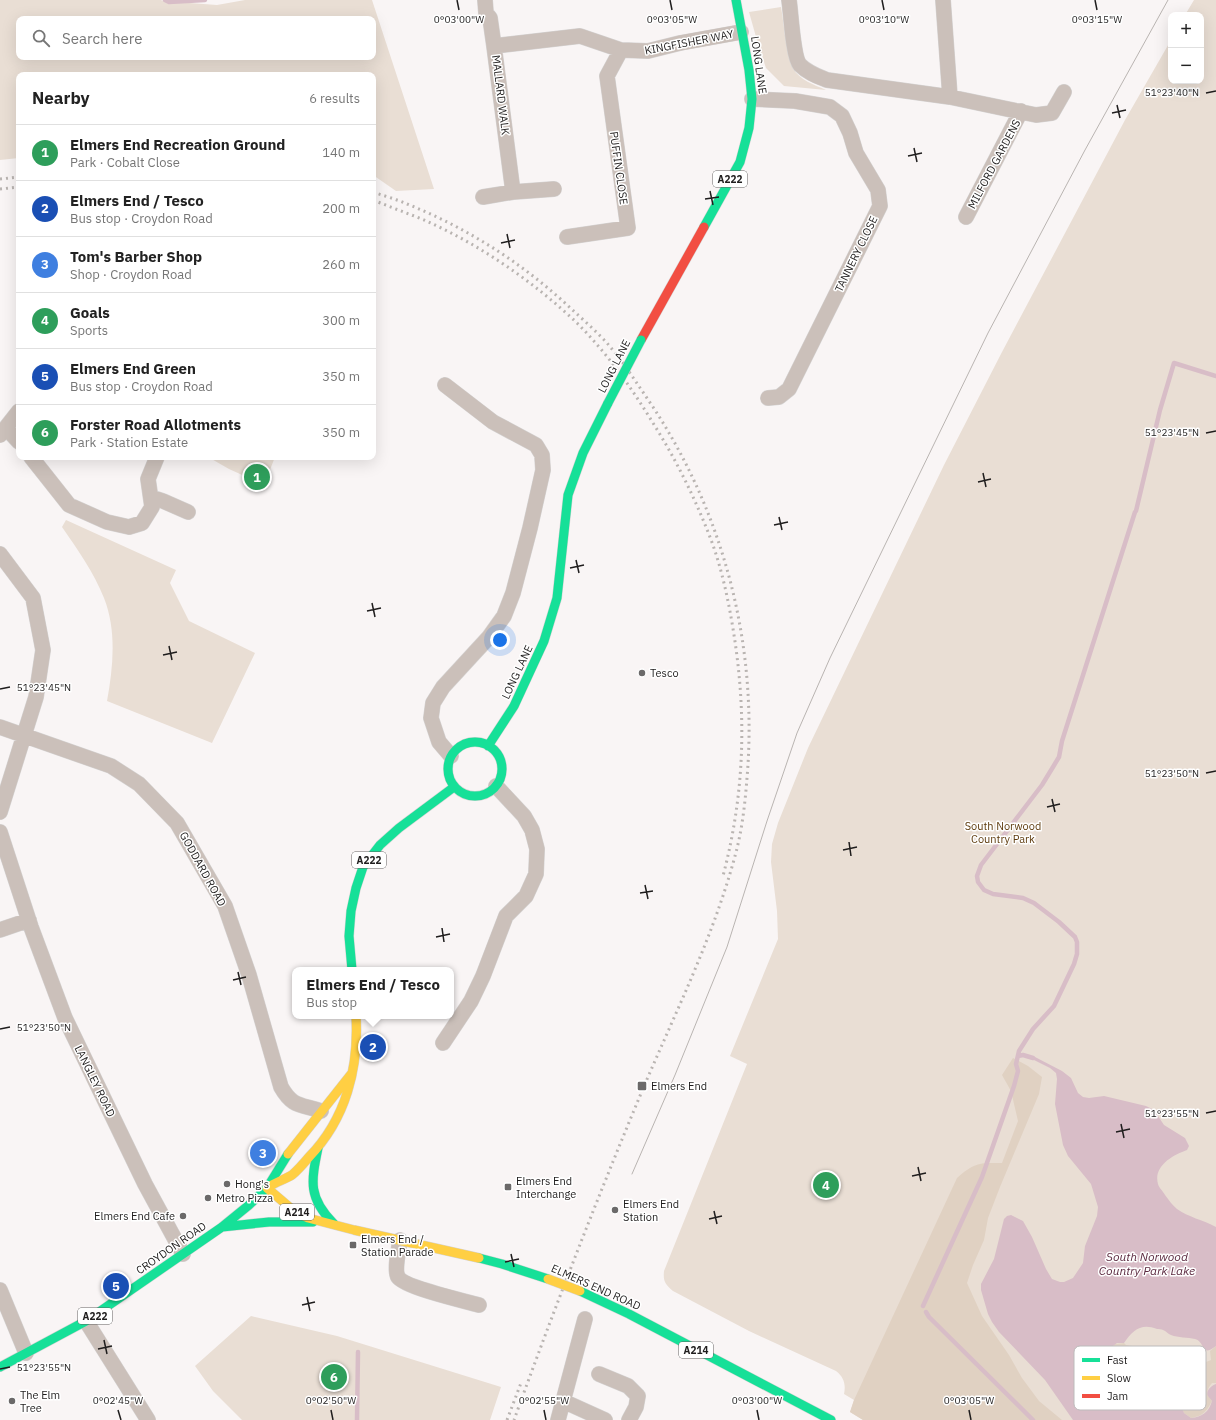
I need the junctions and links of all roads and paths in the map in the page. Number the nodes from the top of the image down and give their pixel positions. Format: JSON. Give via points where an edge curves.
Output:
{"nodes":[{"id":1,"x":485,"y":0,"type":"edge"},
{"id":2,"x":736,"y":0,"type":"edge"},
{"id":3,"x":789,"y":0,"type":"edge"},
{"id":4,"x":943,"y":0,"type":"edge"},
{"id":5,"x":742,"y":32,"type":"junction"},
{"id":6,"x":494,"y":46,"type":"junction"},
{"id":7,"x":621,"y":50,"type":"junction"},
{"id":8,"x":1064,"y":92,"type":"dead end"},
{"id":9,"x":950,"y":97,"type":"junction"},
{"id":10,"x":752,"y":99,"type":"junction"},
{"id":11,"x":1021,"y":111,"type":"junction"},
{"id":12,"x":554,"y":189,"type":"dead end"},
{"id":13,"x":513,"y":192,"type":"junction"},
{"id":14,"x":483,"y":197,"type":"dead end"},
{"id":15,"x":966,"y":217,"type":"dead end"},
{"id":16,"x":567,"y":237,"type":"dead end"},
{"id":17,"x":445,"y":385,"type":"dead end"},
{"id":18,"x":768,"y":398,"type":"dead end"},
{"id":19,"x":16,"y":415,"type":"edge"},
{"id":20,"x":3,"y":432,"type":"edge"},
{"id":21,"x":16,"y":440,"type":"edge"},
{"id":22,"x":33,"y":460,"type":"edge"},
{"id":23,"x":156,"y":460,"type":"edge"},
{"id":24,"x":151,"y":497,"type":"junction"},
{"id":25,"x":188,"y":512,"type":"dead end"},
{"id":26,"x":0,"y":554,"type":"edge"},
{"id":27,"x":0,"y":727,"type":"edge"},
{"id":28,"x":23,"y":736,"type":"junction"},
{"id":29,"x":488,"y":746,"type":"junction"},
{"id":30,"x":451,"y":756,"type":"junction"},
{"id":31,"x":496,"y":786,"type":"junction"},
{"id":32,"x":454,"y":787,"type":"junction"},
{"id":33,"x":0,"y":812,"type":"edge"},
{"id":34,"x":0,"y":832,"type":"edge"},
{"id":35,"x":29,"y":920,"type":"junction"},
{"id":36,"x":0,"y":930,"type":"edge"},
{"id":37,"x":352,"y":967,"type":"edge"},
{"id":38,"x":356,"y":1019,"type":"edge"},
{"id":39,"x":442,"y":1043,"type":"dead end"},
{"id":40,"x":352,"y":1073,"type":"junction"},
{"id":41,"x":321,"y":1111,"type":"junction"},
{"id":42,"x":318,"y":1148,"type":"junction"},
{"id":43,"x":267,"y":1188,"type":"junction"},
{"id":44,"x":334,"y":1224,"type":"junction"},
{"id":45,"x":222,"y":1227,"type":"junction"},
{"id":46,"x":400,"y":1240,"type":"junction"},
{"id":47,"x":183,"y":1254,"type":"junction"},
{"id":48,"x":0,"y":1290,"type":"edge"},
{"id":49,"x":479,"y":1305,"type":"dead end"},
{"id":50,"x":585,"y":1319,"type":"dead end"},
{"id":51,"x":86,"y":1322,"type":"junction"},
{"id":52,"x":26,"y":1353,"type":"junction"},
{"id":53,"x":0,"y":1367,"type":"edge"},
{"id":54,"x":599,"y":1374,"type":"dead end"},
{"id":55,"x":563,"y":1400,"type":"junction"},
{"id":56,"x":148,"y":1420,"type":"edge"},
{"id":57,"x":558,"y":1420,"type":"edge"},
{"id":58,"x":604,"y":1420,"type":"edge"},
{"id":59,"x":629,"y":1420,"type":"edge"},
{"id":60,"x":831,"y":1420,"type":"edge"}],
"edges":[{"from":1,"to":6,"type":"street","name":"MALLARD WALK"},
{"from":2,"to":5,"type":"main road","name":"LONG LANE","number":"A222"},
{"from":3,"to":9,"type":"street","via":[[799,64],[810,74],[827,80]]},
{"from":4,"to":9,"type":"street"},
{"from":5,"to":7,"type":"street","name":"KINGFISHER WAY","via":[[680,42],[648,51]]},
{"from":5,"to":10,"type":"main road","name":"LONG LANE","number":"A222"},
{"from":6,"to":7,"type":"street","name":"KINGFISHER WAY","via":[[580,36]]},
{"from":6,"to":13,"type":"street","name":"MALLARD WALK"},
{"from":7,"to":16,"type":"street","name":"PUFFIN CLOSE","via":[[607,76],[628,228]]},
{"from":8,"to":11,"type":"street","via":[[1052,113],[1036,115]]},
{"from":9,"to":11,"type":"street"},
{"from":10,"to":18,"type":"street","name":"TANNERY CLOSE","via":[[795,101],[830,107],[842,116],[856,153],[878,190],[880,206],[789,389],[779,397]]},
{"from":10,"to":29,"type":"main road","name":"LONG LANE","number":"A222","bridge":true,"via":[[749,128],[740,162],[641,340],[584,453],[568,494],[557,598],[544,642],[514,706]]},
{"from":11,"to":15,"type":"street","name":"MILFORD GARDENS"},
{"from":12,"to":13,"type":"street"},
{"from":13,"to":14,"type":"street"},
{"from":17,"to":30,"type":"street","via":[[493,422],[536,445],[542,455],[543,470],[513,593],[504,616],[489,638],[443,687],[433,703],[431,718],[439,742]]},
{"from":19,"to":20,"type":"street"},
{"from":20,"to":21,"type":"street"},
{"from":22,"to":24,"type":"street","via":[[68,505],[107,522],[129,528],[142,523],[152,507]]},
{"from":23,"to":24,"type":"street","via":[[148,479]]},
{"from":24,"to":25,"type":"street"},
{"from":26,"to":28,"type":"street","via":[[33,598],[43,650],[36,697]]},
{"from":27,"to":28,"type":"street","name":"GODDARD ROAD"},
{"from":28,"to":33,"type":"street"},
{"from":28,"to":41,"type":"street","name":"GODDARD ROAD","via":[[110,766],[139,784],[177,823],[225,906],[249,974],[281,1087],[293,1102]]},
{"from":29,"to":30,"type":"main road","via":[[469,743],[457,749]]},
{"from":29,"to":31,"type":"main road","via":[[501,763],[502,772]]},
{"from":30,"to":32,"type":"main road","via":[[448,772]]},
{"from":31,"to":32,"type":"main road","via":[[489,792],[476,796],[467,795]]},
{"from":31,"to":39,"type":"street","via":[[524,816],[532,830],[537,848],[536,874],[526,896],[506,916],[471,1001]]},
{"from":32,"to":37,"type":"main road","number":"A222","via":[[399,828],[380,845],[363,868],[351,911],[349,936]]},
{"from":34,"to":35,"type":"street","name":"LANGLEY ROAD"},
{"from":35,"to":36,"type":"street"},
{"from":35,"to":47,"type":"street","name":"LANGLEY ROAD","via":[[65,1018],[145,1184]]},
{"from":38,"to":40,"type":"main road","name":"CROYDON ROAD","number":"A222","via":[[357,1035]]},
{"from":40,"to":41,"type":"main road","name":"CROYDON ROAD","number":"A222"},
{"from":40,"to":42,"type":"main road","name":"CROYDON ROAD","number":"A222","via":[[345,1102]]},
{"from":41,"to":43,"type":"main road","name":"CROYDON ROAD","number":"A222"},
{"from":42,"to":43,"type":"main road","name":"CROYDON ROAD","number":"A222","via":[[293,1174]]},
{"from":42,"to":44,"type":"main road","via":[[313,1176],[315,1199],[324,1215]]},
{"from":43,"to":44,"type":"main road","name":"ELMERS END ROAD","number":"A214","via":[[294,1211],[308,1218]]},
{"from":43,"to":45,"type":"main road","name":"CROYDON ROAD","number":"A222"},
{"from":44,"to":45,"type":"main road","via":[[269,1222]]},
{"from":44,"to":46,"type":"main road","name":"ELMERS END ROAD","number":"A214"},
{"from":45,"to":47,"type":"main road","name":"CROYDON ROAD","number":"A222"},
{"from":46,"to":49,"type":"street","via":[[396,1270],[398,1277],[415,1287]]},
{"from":46,"to":60,"type":"main road","name":"ELMERS END ROAD","number":"A214","bridge":true,"via":[[502,1264],[580,1291]]},
{"from":47,"to":51,"type":"main road","name":"CROYDON ROAD","number":"A222"},
{"from":48,"to":52,"type":"street"},
{"from":50,"to":55,"type":"street"},
{"from":51,"to":52,"type":"main road","name":"CROYDON ROAD","number":"A222"},
{"from":51,"to":56,"type":"street"},
{"from":52,"to":53,"type":"main road","name":"CROYDON ROAD","number":"A222"},
{"from":54,"to":59,"type":"street","via":[[628,1386],[638,1396]]},
{"from":55,"to":57,"type":"street"},
{"from":55,"to":58,"type":"street"}]}
